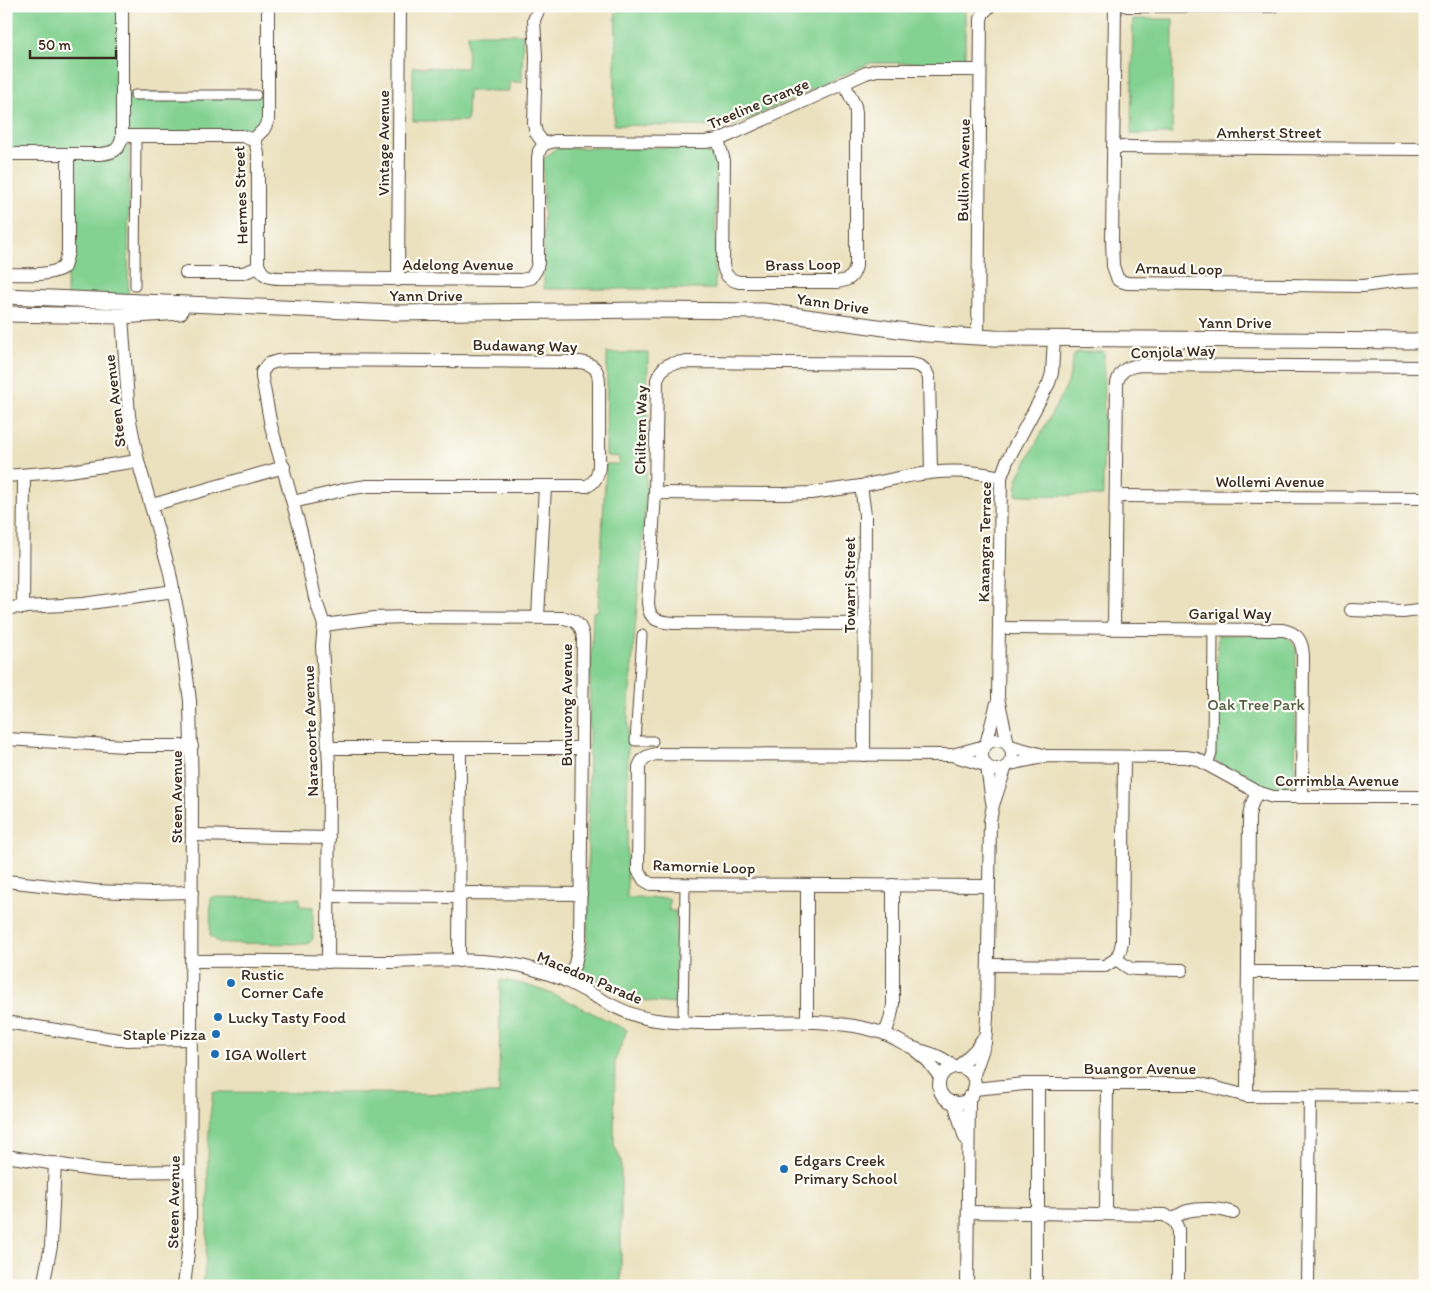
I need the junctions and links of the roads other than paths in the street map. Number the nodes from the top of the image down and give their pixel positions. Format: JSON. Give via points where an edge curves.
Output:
{"nodes":[{"id":1,"x":122,"y":6,"type":"edge"},
{"id":2,"x":268,"y":6,"type":"edge"},
{"id":3,"x":400,"y":6,"type":"edge"},
{"id":4,"x":540,"y":6,"type":"edge"},
{"id":5,"x":1115,"y":6,"type":"edge"},
{"id":6,"x":1127,"y":6,"type":"edge"},
{"id":7,"x":1273,"y":6,"type":"edge"},
{"id":8,"x":989,"y":7,"type":"edge"},
{"id":9,"x":980,"y":70,"type":"junction"},
{"id":10,"x":844,"y":83,"type":"junction"},
{"id":11,"x":135,"y":94,"type":"dead end"},
{"id":12,"x":256,"y":95,"type":"dead end"},
{"id":13,"x":122,"y":136,"type":"junction"},
{"id":14,"x":136,"y":136,"type":"junction"},
{"id":15,"x":253,"y":140,"type":"junction"},
{"id":16,"x":718,"y":140,"type":"junction"},
{"id":17,"x":544,"y":144,"type":"junction"},
{"id":18,"x":1113,"y":147,"type":"junction"},
{"id":19,"x":1425,"y":149,"type":"edge"},
{"id":20,"x":6,"y":154,"type":"edge"},
{"id":21,"x":68,"y":155,"type":"junction"},
{"id":22,"x":260,"y":268,"type":"junction"},
{"id":23,"x":186,"y":273,"type":"dead end"},
{"id":24,"x":6,"y":274,"type":"edge"},
{"id":25,"x":398,"y":280,"type":"junction"},
{"id":26,"x":1425,"y":280,"type":"edge"},
{"id":27,"x":135,"y":286,"type":"dead end"},
{"id":28,"x":6,"y":296,"type":"edge"},
{"id":29,"x":236,"y":307,"type":"junction"},
{"id":30,"x":6,"y":314,"type":"edge"},
{"id":31,"x":122,"y":316,"type":"junction"},
{"id":32,"x":978,"y":337,"type":"junction"},
{"id":33,"x":1054,"y":338,"type":"junction"},
{"id":34,"x":1425,"y":341,"type":"edge"},
{"id":35,"x":1425,"y":367,"type":"edge"},
{"id":36,"x":138,"y":460,"type":"junction"},
{"id":37,"x":284,"y":467,"type":"junction"},
{"id":38,"x":930,"y":472,"type":"junction"},
{"id":39,"x":24,"y":475,"type":"junction"},
{"id":40,"x":6,"y":476,"type":"edge"},
{"id":41,"x":1001,"y":477,"type":"junction"},
{"id":42,"x":861,"y":486,"type":"junction"},
{"id":43,"x":545,"y":487,"type":"junction"},
{"id":44,"x":655,"y":493,"type":"junction"},
{"id":45,"x":1116,"y":496,"type":"junction"},
{"id":46,"x":1425,"y":498,"type":"edge"},
{"id":47,"x":293,"y":502,"type":"junction"},
{"id":48,"x":152,"y":505,"type":"junction"},
{"id":49,"x":174,"y":591,"type":"junction"},
{"id":50,"x":6,"y":608,"type":"edge"},
{"id":51,"x":23,"y":608,"type":"junction"},
{"id":52,"x":1425,"y":609,"type":"edge"},
{"id":53,"x":1351,"y":610,"type":"dead end"},
{"id":54,"x":538,"y":617,"type":"junction"},
{"id":55,"x":865,"y":624,"type":"junction"},
{"id":56,"x":324,"y":625,"type":"junction"},
{"id":57,"x":999,"y":628,"type":"junction"},
{"id":58,"x":1114,"y":628,"type":"junction"},
{"id":59,"x":1213,"y":629,"type":"junction"},
{"id":60,"x":642,"y":635,"type":"dead end"},
{"id":61,"x":998,"y":698,"type":"junction"},
{"id":62,"x":6,"y":739,"type":"edge"},
{"id":63,"x":653,"y":741,"type":"dead end"},
{"id":64,"x":986,"y":745,"type":"junction"},
{"id":65,"x":1009,"y":745,"type":"junction"},
{"id":66,"x":192,"y":746,"type":"junction"},
{"id":67,"x":329,"y":748,"type":"junction"},
{"id":68,"x":460,"y":748,"type":"junction"},
{"id":69,"x":582,"y":748,"type":"junction"},
{"id":70,"x":864,"y":755,"type":"junction"},
{"id":71,"x":952,"y":755,"type":"junction"},
{"id":72,"x":1048,"y":756,"type":"junction"},
{"id":73,"x":1124,"y":757,"type":"junction"},
{"id":74,"x":1208,"y":764,"type":"junction"},
{"id":75,"x":986,"y":766,"type":"junction"},
{"id":76,"x":1008,"y":767,"type":"junction"},
{"id":77,"x":1257,"y":792,"type":"junction"},
{"id":78,"x":1302,"y":797,"type":"junction"},
{"id":79,"x":1425,"y":797,"type":"edge"},
{"id":80,"x":993,"y":805,"type":"junction"},
{"id":81,"x":192,"y":835,"type":"junction"},
{"id":82,"x":329,"y":838,"type":"junction"},
{"id":83,"x":6,"y":881,"type":"edge"},
{"id":84,"x":685,"y":884,"type":"junction"},
{"id":85,"x":807,"y":885,"type":"junction"},
{"id":86,"x":893,"y":885,"type":"junction"},
{"id":87,"x":988,"y":886,"type":"junction"},
{"id":88,"x":192,"y":892,"type":"junction"},
{"id":89,"x":581,"y":894,"type":"junction"},
{"id":90,"x":459,"y":895,"type":"junction"},
{"id":91,"x":328,"y":896,"type":"junction"},
{"id":92,"x":1116,"y":960,"type":"junction"},
{"id":93,"x":191,"y":961,"type":"junction"},
{"id":94,"x":459,"y":961,"type":"junction"},
{"id":95,"x":328,"y":962,"type":"junction"},
{"id":96,"x":988,"y":965,"type":"junction"},
{"id":97,"x":1182,"y":970,"type":"dead end"},
{"id":98,"x":1249,"y":972,"type":"junction"},
{"id":99,"x":1425,"y":972,"type":"edge"},
{"id":100,"x":566,"y":981,"type":"junction"},
{"id":101,"x":6,"y":1022,"type":"edge"},
{"id":102,"x":807,"y":1022,"type":"junction"},
{"id":103,"x":683,"y":1023,"type":"junction"},
{"id":104,"x":986,"y":1031,"type":"junction"},
{"id":105,"x":885,"y":1034,"type":"junction"},
{"id":106,"x":191,"y":1039,"type":"junction"},
{"id":107,"x":912,"y":1047,"type":"junction"},
{"id":108,"x":956,"y":1067,"type":"junction"},
{"id":109,"x":940,"y":1077,"type":"junction"},
{"id":110,"x":1038,"y":1084,"type":"junction"},
{"id":111,"x":1107,"y":1084,"type":"junction"},
{"id":112,"x":972,"y":1088,"type":"junction"},
{"id":113,"x":1248,"y":1096,"type":"junction"},
{"id":114,"x":1310,"y":1096,"type":"junction"},
{"id":115,"x":1425,"y":1097,"type":"edge"},
{"id":116,"x":954,"y":1102,"type":"junction"},
{"id":117,"x":6,"y":1156,"type":"edge"},
{"id":118,"x":968,"y":1158,"type":"junction"},
{"id":119,"x":55,"y":1163,"type":"junction"},
{"id":120,"x":190,"y":1170,"type":"junction"},
{"id":121,"x":968,"y":1212,"type":"junction"},
{"id":122,"x":1037,"y":1213,"type":"junction"},
{"id":123,"x":1106,"y":1213,"type":"junction"},
{"id":124,"x":1233,"y":1213,"type":"dead end"},
{"id":125,"x":1172,"y":1219,"type":"junction"},
{"id":126,"x":43,"y":1286,"type":"edge"},
{"id":127,"x":184,"y":1286,"type":"edge"},
{"id":128,"x":967,"y":1286,"type":"edge"},
{"id":129,"x":1036,"y":1286,"type":"edge"},
{"id":130,"x":1178,"y":1286,"type":"edge"},
{"id":131,"x":1308,"y":1286,"type":"edge"}],
"edges":[{"from":1,"to":13,"type":"street"},
{"from":2,"to":15,"type":"street","name":"Hermes Street","via":[[268,120]]},
{"from":3,"to":25,"type":"street","name":"Vintage Avenue"},
{"from":4,"to":17,"type":"street","via":[[534,20],[534,124]]},
{"from":5,"to":18,"type":"street","name":"Arnaud Loop"},
{"from":6,"to":7,"type":"street"},
{"from":8,"to":9,"type":"street","name":"Bullion Avenue","via":[[981,19]]},
{"from":9,"to":10,"type":"street","name":"Treeline Grange","via":[[877,70]]},
{"from":9,"to":32,"type":"street","name":"Bullion Avenue"},
{"from":10,"to":16,"type":"street","name":"Treeline Grange"},
{"from":10,"to":16,"type":"street","name":"Brass Loop","via":[[856,112],[856,266],[849,280],[739,282],[727,277],[723,264],[724,161]]},
{"from":11,"to":12,"type":"street"},
{"from":13,"to":14,"type":"street"},
{"from":13,"to":21,"type":"street","via":[[118,149],[109,154]]},
{"from":14,"to":15,"type":"street","via":[[242,136]]},
{"from":14,"to":27,"type":"street"},
{"from":15,"to":22,"type":"street","name":"Hermes Street","via":[[258,154]]},
{"from":16,"to":17,"type":"street","name":"Treeline Grange","via":[[555,141]]},
{"from":17,"to":25,"type":"street","name":"Adelong Avenue","via":[[538,158],[538,263],[530,278]]},
{"from":18,"to":19,"type":"street","name":"Amherst Street"},
{"from":18,"to":26,"type":"street","name":"Arnaud Loop","via":[[1113,266],[1118,280],[1363,286]]},
{"from":20,"to":21,"type":"street"},
{"from":21,"to":24,"type":"street","via":[[68,252],[64,267],[58,272]]},
{"from":22,"to":23,"type":"street","via":[[243,273]]},
{"from":22,"to":25,"type":"street","name":"Adelong Avenue","via":[[266,276],[274,278]]},
{"from":28,"to":29,"type":"street","name":"Yann Drive"},
{"from":29,"to":31,"type":"street","name":"Yann Drive"},
{"from":29,"to":32,"type":"street","name":"Yann Drive","via":[[393,313],[764,311],[927,334]]},
{"from":30,"to":31,"type":"street","name":"Yann Drive"},
{"from":31,"to":36,"type":"street","name":"Steen Avenue","via":[[129,416]]},
{"from":32,"to":33,"type":"street","name":"Yann Drive"},
{"from":33,"to":34,"type":"street","name":"Yann Drive"},
{"from":33,"to":41,"type":"street","name":"Kanangra Terrace","via":[[1049,383]]},
{"from":35,"to":45,"type":"street","name":"Conjola Way","via":[[1129,366],[1118,376],[1117,383]]},
{"from":36,"to":39,"type":"street"},
{"from":36,"to":48,"type":"street","name":"Steen Avenue"},
{"from":37,"to":43,"type":"street","name":"Budawang Way","via":[[262,384],[262,372],[272,362],[586,362],[596,368],[599,376],[598,475],[587,486]]},
{"from":37,"to":47,"type":"street","name":"Budawang Way"},
{"from":37,"to":48,"type":"street"},
{"from":38,"to":41,"type":"street","via":[[975,472]]},
{"from":38,"to":42,"type":"street"},
{"from":38,"to":44,"type":"street","name":"Chiltern Way","via":[[930,386],[926,371],[920,366],[672,363],[663,367],[657,380]]},
{"from":39,"to":40,"type":"street"},
{"from":39,"to":51,"type":"street"},
{"from":41,"to":57,"type":"street","name":"Kanangra Terrace"},
{"from":42,"to":44,"type":"street","via":[[784,494]]},
{"from":42,"to":55,"type":"street","name":"Towarri Street","via":[[865,515]]},
{"from":43,"to":47,"type":"street","name":"Budawang Way","via":[[366,486]]},
{"from":43,"to":54,"type":"street"},
{"from":44,"to":55,"type":"street","name":"Chiltern Way","via":[[648,602],[652,617],[674,623]]},
{"from":45,"to":46,"type":"street","name":"Wollemi Avenue"},
{"from":45,"to":58,"type":"street","name":"Conjola Way"},
{"from":47,"to":56,"type":"street","name":"Naracoorte Avenue"},
{"from":48,"to":49,"type":"street","name":"Steen Avenue"},
{"from":49,"to":51,"type":"street","via":[[119,600]]},
{"from":49,"to":66,"type":"street","name":"Steen Avenue","via":[[187,676]]},
{"from":50,"to":51,"type":"street"},
{"from":52,"to":53,"type":"street","via":[[1403,612]]},
{"from":54,"to":56,"type":"street","name":"Bunurong Avenue","via":[[398,617]]},
{"from":54,"to":69,"type":"street","name":"Bunurong Avenue","via":[[572,619],[582,630]]},
{"from":55,"to":70,"type":"street","name":"Towarri Street"},
{"from":56,"to":67,"type":"street","name":"Naracoorte Avenue"},
{"from":57,"to":58,"type":"street","name":"Garigal Way"},
{"from":57,"to":61,"type":"street","name":"Kanangra Terrace"},
{"from":58,"to":59,"type":"street","name":"Garigal Way"},
{"from":59,"to":74,"type":"street","via":[[1212,753]]},
{"from":59,"to":78,"type":"street","name":"Garigal Way","via":[[1283,630],[1295,634],[1301,642]]},
{"from":60,"to":63,"type":"street","via":[[635,741]]},
{"from":61,"to":64,"type":"street","name":"Kanangra Terrace"},
{"from":61,"to":65,"type":"street","name":"Kanangra Terrace"},
{"from":62,"to":66,"type":"street","via":[[125,746]]},
{"from":64,"to":65,"type":"street","via":[[997,740]]},
{"from":64,"to":71,"type":"street","name":"Ramornie Loop"},
{"from":64,"to":75,"type":"street","via":[[982,758]]},
{"from":65,"to":72,"type":"street","name":"Corrimbla Avenue"},
{"from":65,"to":76,"type":"street","via":[[1013,755]]},
{"from":66,"to":81,"type":"street","name":"Steen Avenue"},
{"from":67,"to":68,"type":"street"},
{"from":67,"to":82,"type":"street","name":"Naracoorte Avenue"},
{"from":68,"to":69,"type":"street"},
{"from":68,"to":90,"type":"street"},
{"from":69,"to":89,"type":"street","name":"Bunurong Avenue"},
{"from":70,"to":71,"type":"street","name":"Ramornie Loop"},
{"from":70,"to":84,"type":"street","name":"Ramornie Loop","via":[[647,756],[641,761],[638,777],[638,870],[651,884]]},
{"from":71,"to":75,"type":"street","name":"Ramornie Loop"},
{"from":72,"to":73,"type":"street","name":"Corrimbla Avenue"},
{"from":72,"to":76,"type":"street","name":"Corrimbla Avenue"},
{"from":73,"to":74,"type":"street","name":"Corrimbla Avenue","via":[[1186,757]]},
{"from":73,"to":92,"type":"street","via":[[1122,942]]},
{"from":74,"to":77,"type":"street","name":"Corrimbla Avenue"},
{"from":75,"to":76,"type":"street","via":[[994,771]]},
{"from":75,"to":80,"type":"street"},
{"from":76,"to":80,"type":"street"},
{"from":77,"to":78,"type":"street","name":"Corrimbla Avenue","via":[[1273,797]]},
{"from":77,"to":98,"type":"street","via":[[1249,817]]},
{"from":78,"to":79,"type":"street","name":"Corrimbla Avenue"},
{"from":80,"to":87,"type":"street"},
{"from":81,"to":82,"type":"street"},
{"from":81,"to":88,"type":"street","name":"Steen Avenue"},
{"from":82,"to":91,"type":"street","name":"Naracoorte Avenue"},
{"from":83,"to":88,"type":"street","via":[[95,891]]},
{"from":84,"to":85,"type":"street","name":"Ramornie Loop"},
{"from":84,"to":103,"type":"street"},
{"from":85,"to":86,"type":"street","name":"Ramornie Loop"},
{"from":85,"to":102,"type":"street"},
{"from":86,"to":87,"type":"street","name":"Ramornie Loop"},
{"from":86,"to":105,"type":"street","via":[[892,1005]]},
{"from":87,"to":96,"type":"street"},
{"from":88,"to":93,"type":"street","name":"Steen Avenue"},
{"from":89,"to":90,"type":"street"},
{"from":89,"to":100,"type":"street","name":"Bunurong Avenue","via":[[578,954]]},
{"from":90,"to":91,"type":"street"},
{"from":90,"to":94,"type":"street"},
{"from":91,"to":95,"type":"street","name":"Naracoorte Avenue"},
{"from":92,"to":96,"type":"street","via":[[1105,966]]},
{"from":92,"to":97,"type":"street","via":[[1134,969]]},
{"from":93,"to":95,"type":"street","name":"Macedon Parade"},
{"from":93,"to":106,"type":"street","name":"Steen Avenue"},
{"from":94,"to":95,"type":"street","name":"Macedon Parade"},
{"from":94,"to":100,"type":"street","name":"Macedon Parade","via":[[520,966]]},
{"from":96,"to":104,"type":"street"},
{"from":98,"to":99,"type":"street"},
{"from":98,"to":113,"type":"street"},
{"from":100,"to":103,"type":"street","name":"Macedon Parade","via":[[635,1015]]},
{"from":101,"to":106,"type":"street","via":[[120,1040]]},
{"from":102,"to":103,"type":"street","name":"Macedon Parade"},
{"from":102,"to":105,"type":"street","name":"Macedon Parade"},
{"from":104,"to":108,"type":"street","via":[[976,1049]]},
{"from":104,"to":112,"type":"street"},
{"from":105,"to":107,"type":"street","name":"Macedon Parade"},
{"from":106,"to":120,"type":"street","name":"Steen Avenue"},
{"from":107,"to":108,"type":"street","name":"Macedon Parade","via":[[948,1060]]},
{"from":107,"to":109,"type":"street","name":"Macedon Parade"},
{"from":108,"to":109,"type":"street","via":[[946,1070]]},
{"from":108,"to":112,"type":"street","via":[[967,1070]]},
{"from":109,"to":116,"type":"street","via":[[942,1096]]},
{"from":110,"to":111,"type":"street","name":"Buangor Avenue"},
{"from":110,"to":112,"type":"street","name":"Buangor Avenue"},
{"from":110,"to":122,"type":"street"},
{"from":111,"to":113,"type":"street","name":"Buangor Avenue","via":[[1201,1084]]},
{"from":111,"to":123,"type":"street"},
{"from":112,"to":116,"type":"street","via":[[965,1100]]},
{"from":112,"to":118,"type":"street"},
{"from":113,"to":114,"type":"street","name":"Buangor Avenue"},
{"from":114,"to":115,"type":"street","name":"Buangor Avenue"},
{"from":114,"to":131,"type":"street"},
{"from":116,"to":118,"type":"street"},
{"from":117,"to":119,"type":"street"},
{"from":118,"to":121,"type":"street"},
{"from":119,"to":120,"type":"street","via":[[116,1172]]},
{"from":119,"to":126,"type":"street","via":[[53,1225]]},
{"from":120,"to":127,"type":"street","name":"Steen Avenue","via":[[190,1236]]},
{"from":121,"to":122,"type":"street"},
{"from":121,"to":128,"type":"street"},
{"from":122,"to":123,"type":"street"},
{"from":122,"to":129,"type":"street"},
{"from":123,"to":125,"type":"street","via":[[1159,1214]]},
{"from":124,"to":125,"type":"street","via":[[1190,1211]]},
{"from":125,"to":130,"type":"street","via":[[1178,1229]]}]}
